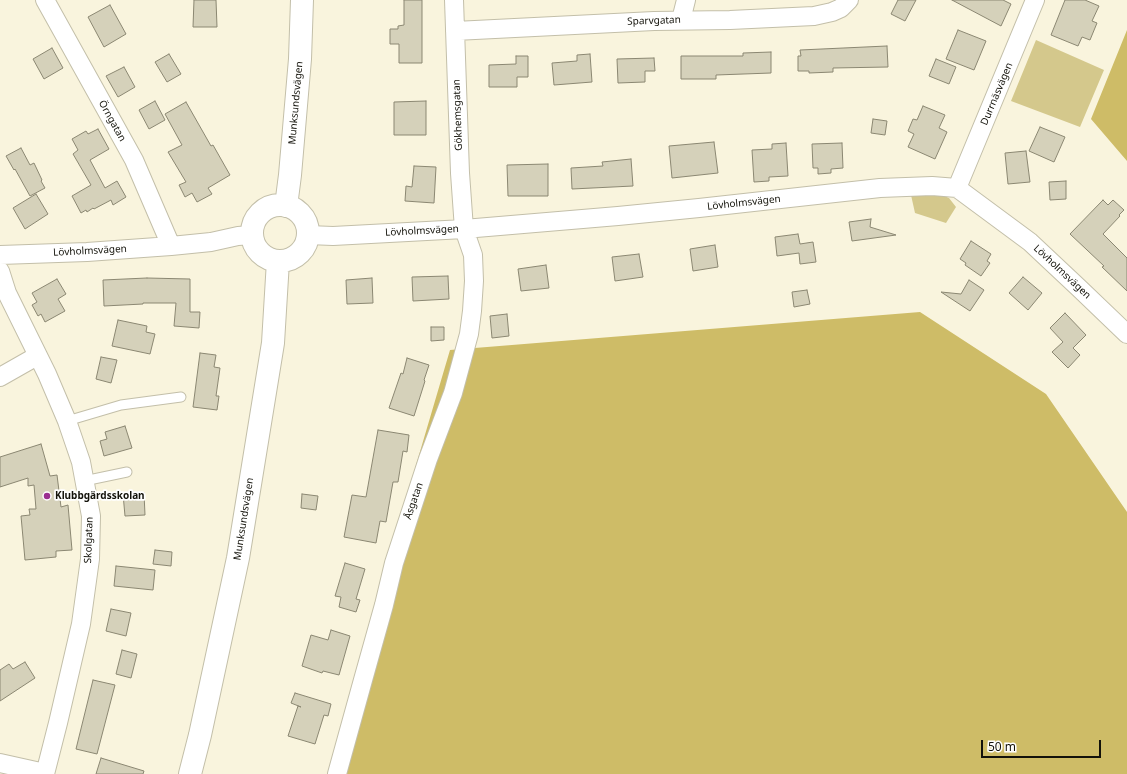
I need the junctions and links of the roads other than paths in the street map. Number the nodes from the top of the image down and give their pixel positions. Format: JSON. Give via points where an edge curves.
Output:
{"nodes":[{"id":1,"x":302,"y":0,"type":"edge"},
{"id":2,"x":454,"y":0,"type":"edge"},
{"id":3,"x":686,"y":0,"type":"edge"},
{"id":4,"x":849,"y":0,"type":"edge"},
{"id":5,"x":1036,"y":0,"type":"edge"},
{"id":6,"x":51,"y":2,"type":"edge"},
{"id":7,"x":681,"y":20,"type":"junction"},
{"id":8,"x":455,"y":31,"type":"junction"},
{"id":9,"x":957,"y":188,"type":"junction"},
{"id":10,"x":286,"y":206,"type":"junction"},
{"id":11,"x":464,"y":229,"type":"junction"},
{"id":12,"x":252,"y":235,"type":"junction"},
{"id":13,"x":308,"y":235,"type":"junction"},
{"id":14,"x":171,"y":246,"type":"junction"},
{"id":15,"x":0,"y":254,"type":"edge"},
{"id":16,"x":278,"y":261,"type":"junction"},
{"id":17,"x":0,"y":271,"type":"edge"},
{"id":18,"x":1127,"y":334,"type":"edge"},
{"id":19,"x":38,"y":356,"type":"junction"},
{"id":20,"x":0,"y":377,"type":"edge"},
{"id":21,"x":181,"y":397,"type":"dead end"},
{"id":22,"x":67,"y":420,"type":"junction"},
{"id":23,"x":127,"y":472,"type":"dead end"},
{"id":24,"x":84,"y":481,"type":"junction"},
{"id":25,"x":0,"y":763,"type":"edge"},
{"id":26,"x":45,"y":774,"type":"edge"},
{"id":27,"x":190,"y":774,"type":"edge"},
{"id":28,"x":338,"y":774,"type":"edge"}],
"edges":[{"from":1,"to":10,"type":"street","name":"Munksundsvägen","via":[[299,66]]},
{"from":2,"to":8,"type":"street","name":"Gökhemsgatan"},
{"from":3,"to":7,"type":"street"},
{"from":4,"to":7,"type":"street","name":"Sparvgatan","via":[[841,8],[814,16]]},
{"from":5,"to":9,"type":"street","name":"Durrnäsvägen"},
{"from":6,"to":14,"type":"street","name":"Örngatan","via":[[134,160]]},
{"from":7,"to":8,"type":"street","name":"Sparvgatan"},
{"from":8,"to":11,"type":"street","name":"Gökhemsgatan"},
{"from":9,"to":11,"type":"street","name":"Lövholmsvägen","via":[[880,188]]},
{"from":9,"to":18,"type":"street","name":"Lövholmsvägen","via":[[1030,242]]},
{"from":10,"to":12,"type":"street","via":[[275,205],[263,210],[255,220]]},
{"from":10,"to":13,"type":"street","via":[[302,216]]},
{"from":11,"to":13,"type":"street","name":"Lövholmsvägen"},
{"from":11,"to":28,"type":"street","name":"Åsgatan","via":[[473,255],[474,268],[468,334],[453,393],[394,563]]},
{"from":12,"to":14,"type":"street","name":"Lövholmsvägen"},
{"from":12,"to":16,"type":"street","via":[[260,253]]},
{"from":13,"to":16,"type":"street","via":[[305,246],[296,256]]},
{"from":14,"to":15,"type":"street","name":"Lövholmsvägen","via":[[87,252]]},
{"from":16,"to":27,"type":"street","name":"Munksundsvägen","via":[[273,343],[238,558]]},
{"from":17,"to":19,"type":"street","name":"Skolgatan","via":[[7,293]]},
{"from":19,"to":20,"type":"street"},
{"from":19,"to":22,"type":"street","name":"Skolgatan"},
{"from":21,"to":22,"type":"lane","via":[[121,405]]},
{"from":22,"to":24,"type":"street","name":"Skolgatan","via":[[81,462]]},
{"from":23,"to":24,"type":"lane"},
{"from":24,"to":26,"type":"street","name":"Skolgatan","via":[[91,516],[90,559],[81,624]]},
{"from":25,"to":26,"type":"street"}]}
